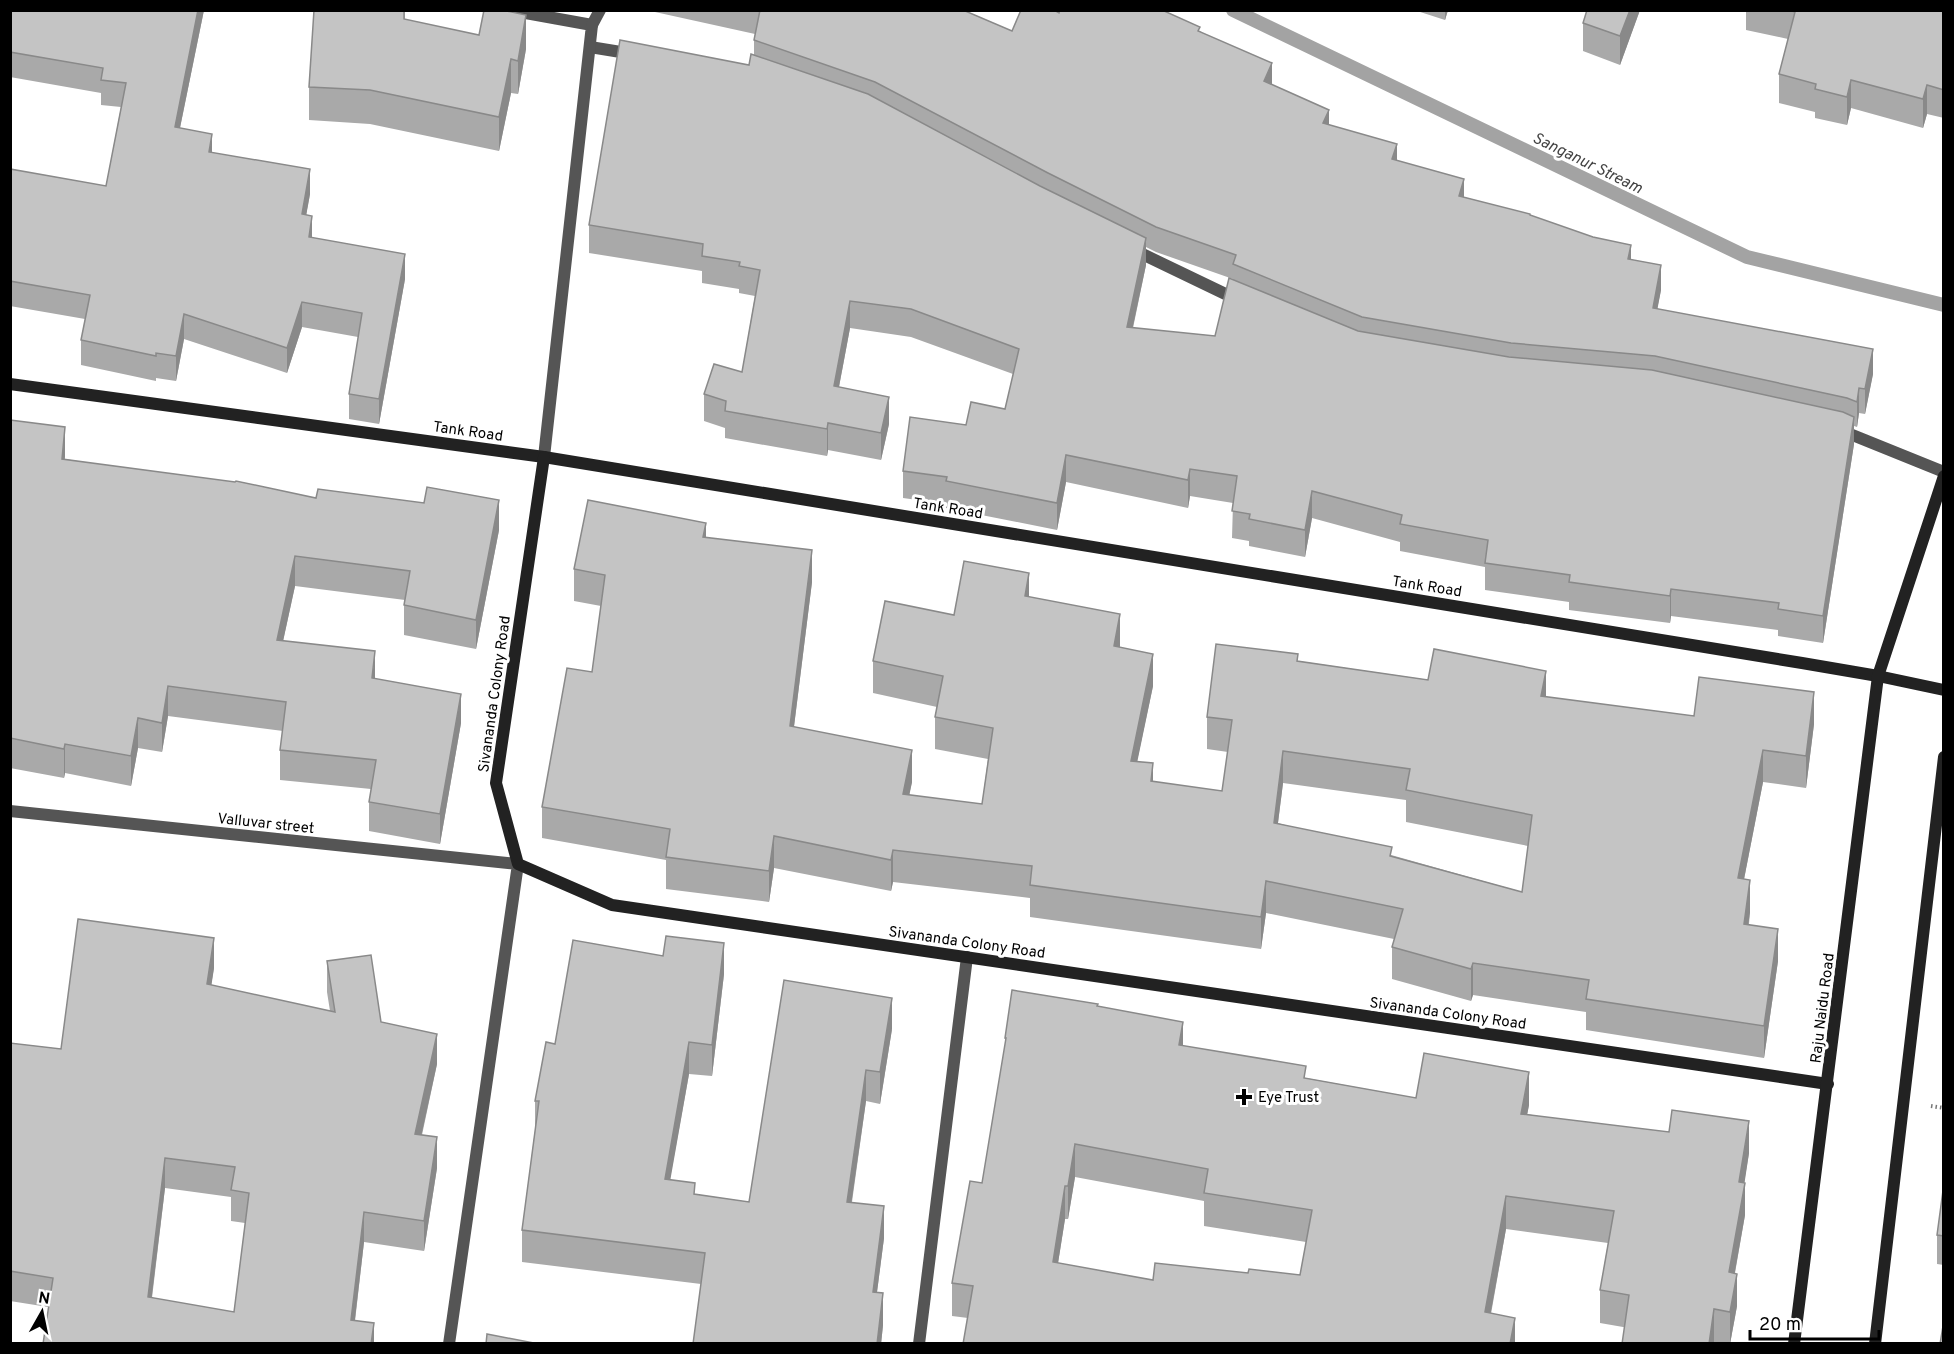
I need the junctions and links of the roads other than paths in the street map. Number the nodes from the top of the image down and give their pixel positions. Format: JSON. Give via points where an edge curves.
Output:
{"nodes":[{"id":1,"x":509,"y":10,"type":"edge"},
{"id":2,"x":600,"y":10,"type":"edge"},
{"id":3,"x":592,"y":25,"type":"junction"},
{"id":4,"x":590,"y":47,"type":"junction"},
{"id":5,"x":646,"y":56,"type":"edge"},
{"id":6,"x":1119,"y":243,"type":"edge"},
{"id":7,"x":1256,"y":308,"type":"edge"},
{"id":8,"x":10,"y":384,"type":"edge"},
{"id":9,"x":1822,"y":426,"type":"edge"},
{"id":10,"x":544,"y":457,"type":"junction"},
{"id":11,"x":1944,"y":474,"type":"edge"},
{"id":12,"x":1878,"y":676,"type":"junction"},
{"id":13,"x":1944,"y":690,"type":"edge"},
{"id":14,"x":1944,"y":757,"type":"edge"},
{"id":15,"x":10,"y":811,"type":"edge"},
{"id":16,"x":518,"y":864,"type":"junction"},
{"id":17,"x":967,"y":957,"type":"junction"},
{"id":18,"x":1828,"y":1084,"type":"junction"},
{"id":19,"x":449,"y":1344,"type":"edge"},
{"id":20,"x":919,"y":1344,"type":"edge"},
{"id":21,"x":1794,"y":1344,"type":"edge"},
{"id":22,"x":1875,"y":1344,"type":"edge"}],
"edges":[{"from":1,"to":3,"type":"street"},
{"from":2,"to":3,"type":"street"},
{"from":3,"to":4,"type":"street"},
{"from":4,"to":5,"type":"street"},
{"from":4,"to":10,"type":"street"},
{"from":6,"to":7,"type":"street"},
{"from":8,"to":10,"type":"main road","name":"Tank Road"},
{"from":9,"to":11,"type":"street","via":[[1845,431]]},
{"from":10,"to":12,"type":"main road","name":"Tank Road"},
{"from":10,"to":16,"type":"main road","name":"Sivananda Colony Road","via":[[496,783]]},
{"from":11,"to":12,"type":"main road","name":"Raju Naidu Road"},
{"from":12,"to":13,"type":"main road","name":"Tank Road"},
{"from":12,"to":18,"type":"main road","name":"Raju Naidu Road"},
{"from":14,"to":22,"type":"main road"},
{"from":15,"to":16,"type":"street","name":"Valluvar street"},
{"from":16,"to":17,"type":"main road","name":"Sivananda Colony Road","via":[[612,905]]},
{"from":16,"to":19,"type":"street"},
{"from":17,"to":18,"type":"main road","name":"Sivananda Colony Road"},
{"from":17,"to":20,"type":"street"},
{"from":18,"to":21,"type":"main road","name":"Raju Naidu Road"}]}
